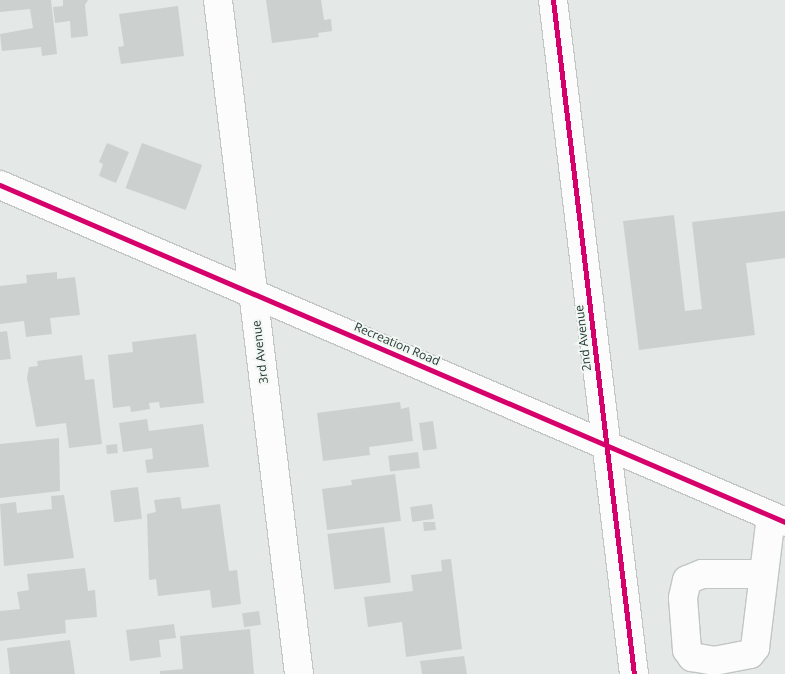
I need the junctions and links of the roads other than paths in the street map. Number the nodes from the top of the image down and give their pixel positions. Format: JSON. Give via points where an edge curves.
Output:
{"nodes":[{"id":1,"x":218,"y":0,"type":"edge"},
{"id":2,"x":552,"y":0,"type":"edge"},
{"id":3,"x":0,"y":185,"type":"edge"},
{"id":4,"x":254,"y":293,"type":"junction"},
{"id":5,"x":605,"y":444,"type":"junction"},
{"id":6,"x":778,"y":519,"type":"edge"},
{"id":7,"x":763,"y":574,"type":"dead end"},
{"id":8,"x":299,"y":674,"type":"edge"},
{"id":9,"x":634,"y":674,"type":"edge"}],
"edges":[{"from":1,"to":4,"type":"street","name":"3rd Avenue"},
{"from":2,"to":5,"type":"street","name":"2nd Avenue"},
{"from":3,"to":4,"type":"street","name":"Recreation Road"},
{"from":4,"to":5,"type":"street","name":"Recreation Road"},
{"from":4,"to":8,"type":"street","name":"3rd Avenue"},
{"from":5,"to":6,"type":"street","name":"Recreation Road"},
{"from":5,"to":9,"type":"street","name":"2nd Avenue"},
{"from":6,"to":7,"type":"street"}]}
